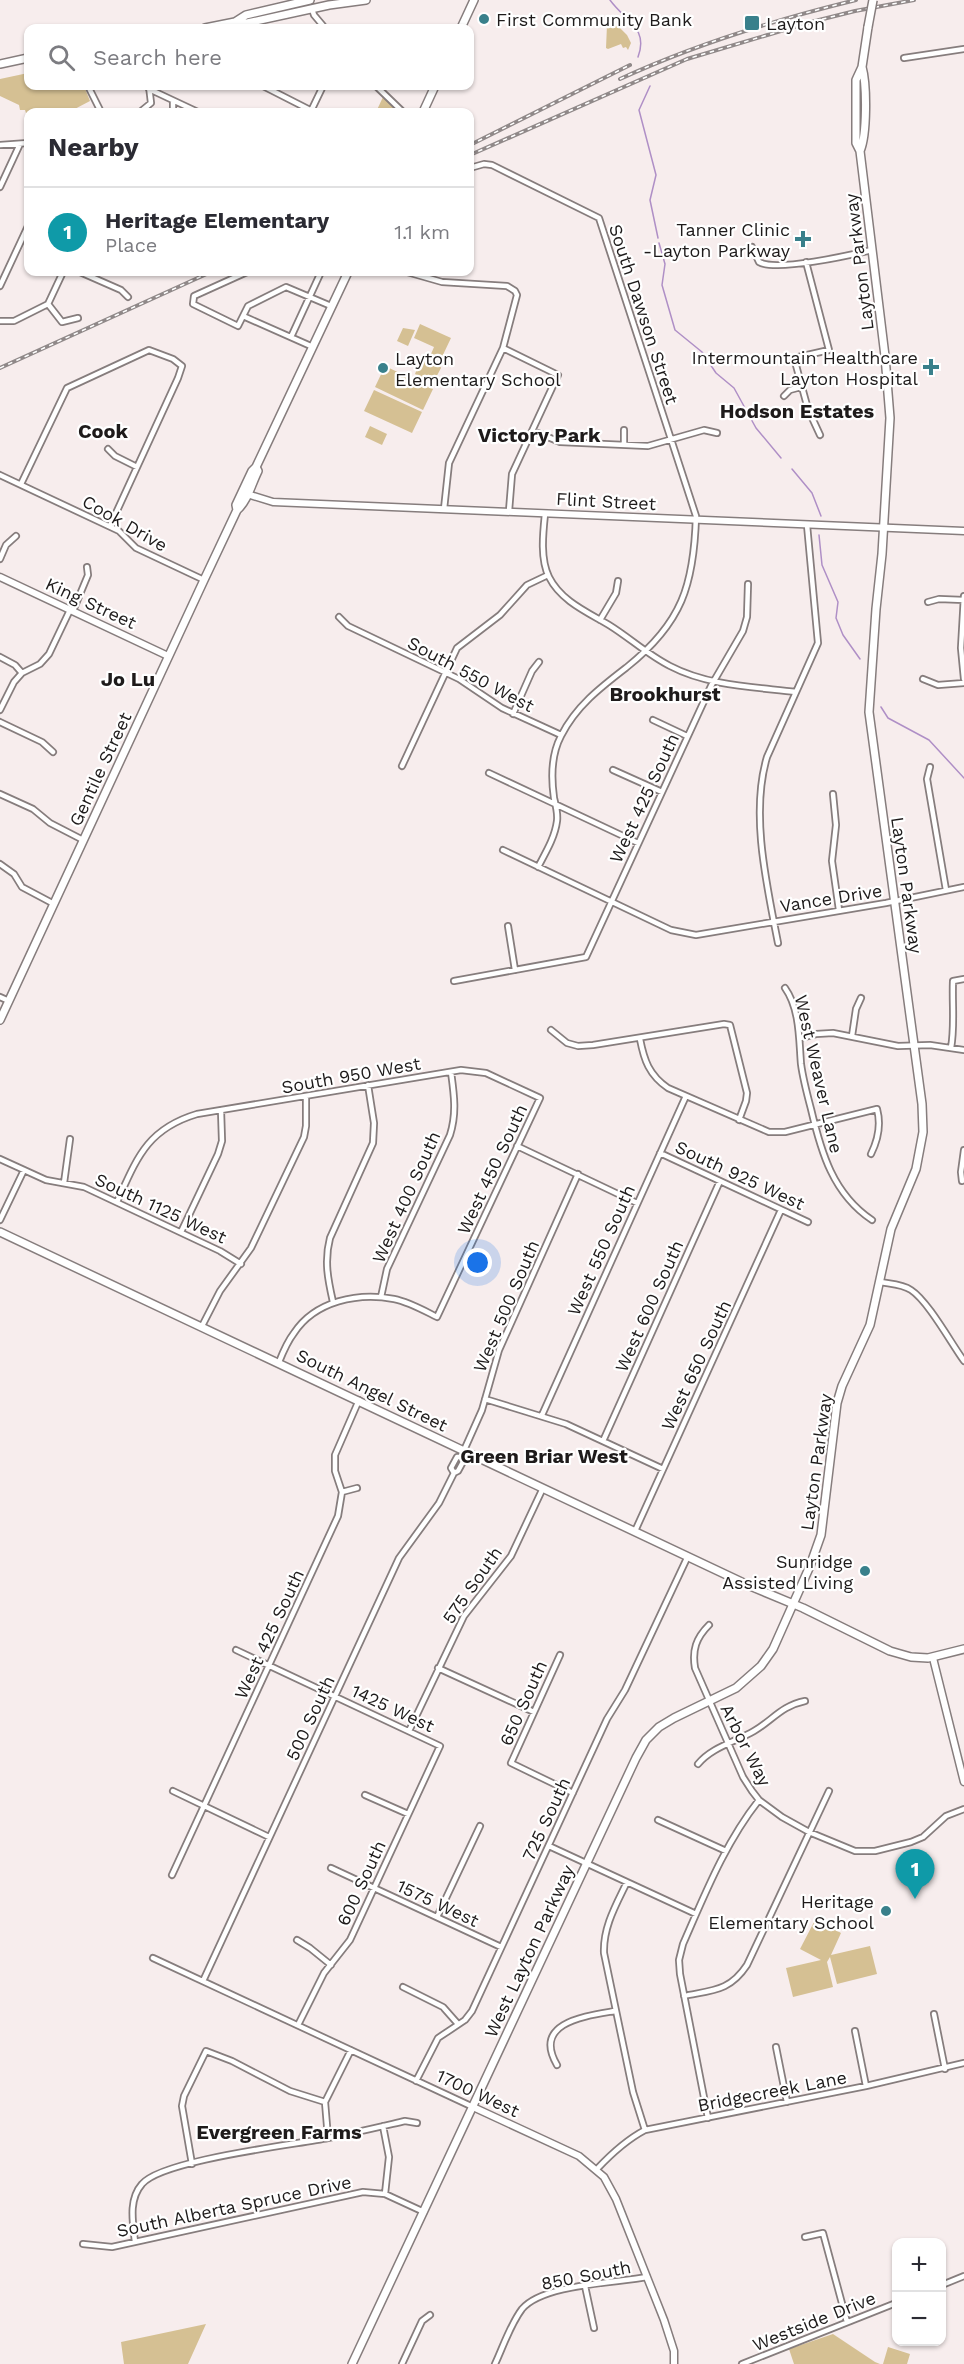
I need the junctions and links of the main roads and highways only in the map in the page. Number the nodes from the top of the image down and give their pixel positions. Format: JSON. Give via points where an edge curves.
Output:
{"nodes":[{"id":1,"x":310,"y":0,"type":"edge"},
{"id":2,"x":334,"y":0,"type":"edge"},
{"id":3,"x":366,"y":0,"type":"edge"},
{"id":4,"x":474,"y":0,"type":"edge"},
{"id":5,"x":873,"y":0,"type":"edge"},
{"id":6,"x":295,"y":2,"type":"edge"},
{"id":7,"x":312,"y":9,"type":"junction"},
{"id":8,"x":235,"y":22,"type":"junction"},
{"id":9,"x":225,"y":24,"type":"edge"},
{"id":10,"x":463,"y":24,"type":"edge"},
{"id":11,"x":24,"y":59,"type":"edge"},
{"id":12,"x":0,"y":64,"type":"edge"},
{"id":13,"x":433,"y":90,"type":"edge"},
{"id":14,"x":425,"y":108,"type":"edge"},
{"id":15,"x":346,"y":276,"type":"edge"},
{"id":16,"x":256,"y":468,"type":"junction"},
{"id":17,"x":237,"y":509,"type":"junction"},
{"id":18,"x":0,"y":1020,"type":"edge"},
{"id":19,"x":0,"y":1232,"type":"edge"},
{"id":20,"x":793,"y":1604,"type":"junction"},
{"id":21,"x":964,"y":1649,"type":"edge"},
{"id":22,"x":352,"y":2364,"type":"edge"}],
"edges":[{"from":1,"to":6,"type":"main road"},
{"from":2,"to":7,"type":"main road","via":[[315,4]]},
{"from":3,"to":7,"type":"main road"},
{"from":4,"to":10,"type":"main road"},
{"from":5,"to":20,"type":"main road","name":"Layton Parkway","bridge":true,"via":[[862,67],[856,80],[856,143],[890,418],[869,712],[915,1045],[923,1132],[916,1169],[891,1229],[870,1325],[840,1395],[821,1535]]},
{"from":6,"to":8,"type":"main road","via":[[246,15]]},
{"from":7,"to":8,"type":"main road"},
{"from":8,"to":9,"type":"main road"},
{"from":11,"to":12,"type":"main road"},
{"from":13,"to":14,"type":"main road"},
{"from":15,"to":16,"type":"main road","name":"Gentile Street"},
{"from":16,"to":17,"type":"main road","name":"Gentile Street"},
{"from":16,"to":17,"type":"main road","name":"Gentile Street","via":[[248,494]]},
{"from":17,"to":18,"type":"main road","name":"Gentile Street"},
{"from":19,"to":20,"type":"main road","name":"South Angel Street","via":[[359,1400],[463,1454]]},
{"from":20,"to":21,"type":"main road","name":"South Angel Street","via":[[890,1651],[911,1657],[933,1658]]},
{"from":20,"to":22,"type":"main road","name":"West Layton Parkway","via":[[761,1666],[736,1688],[674,1718],[646,1740]]}]}
